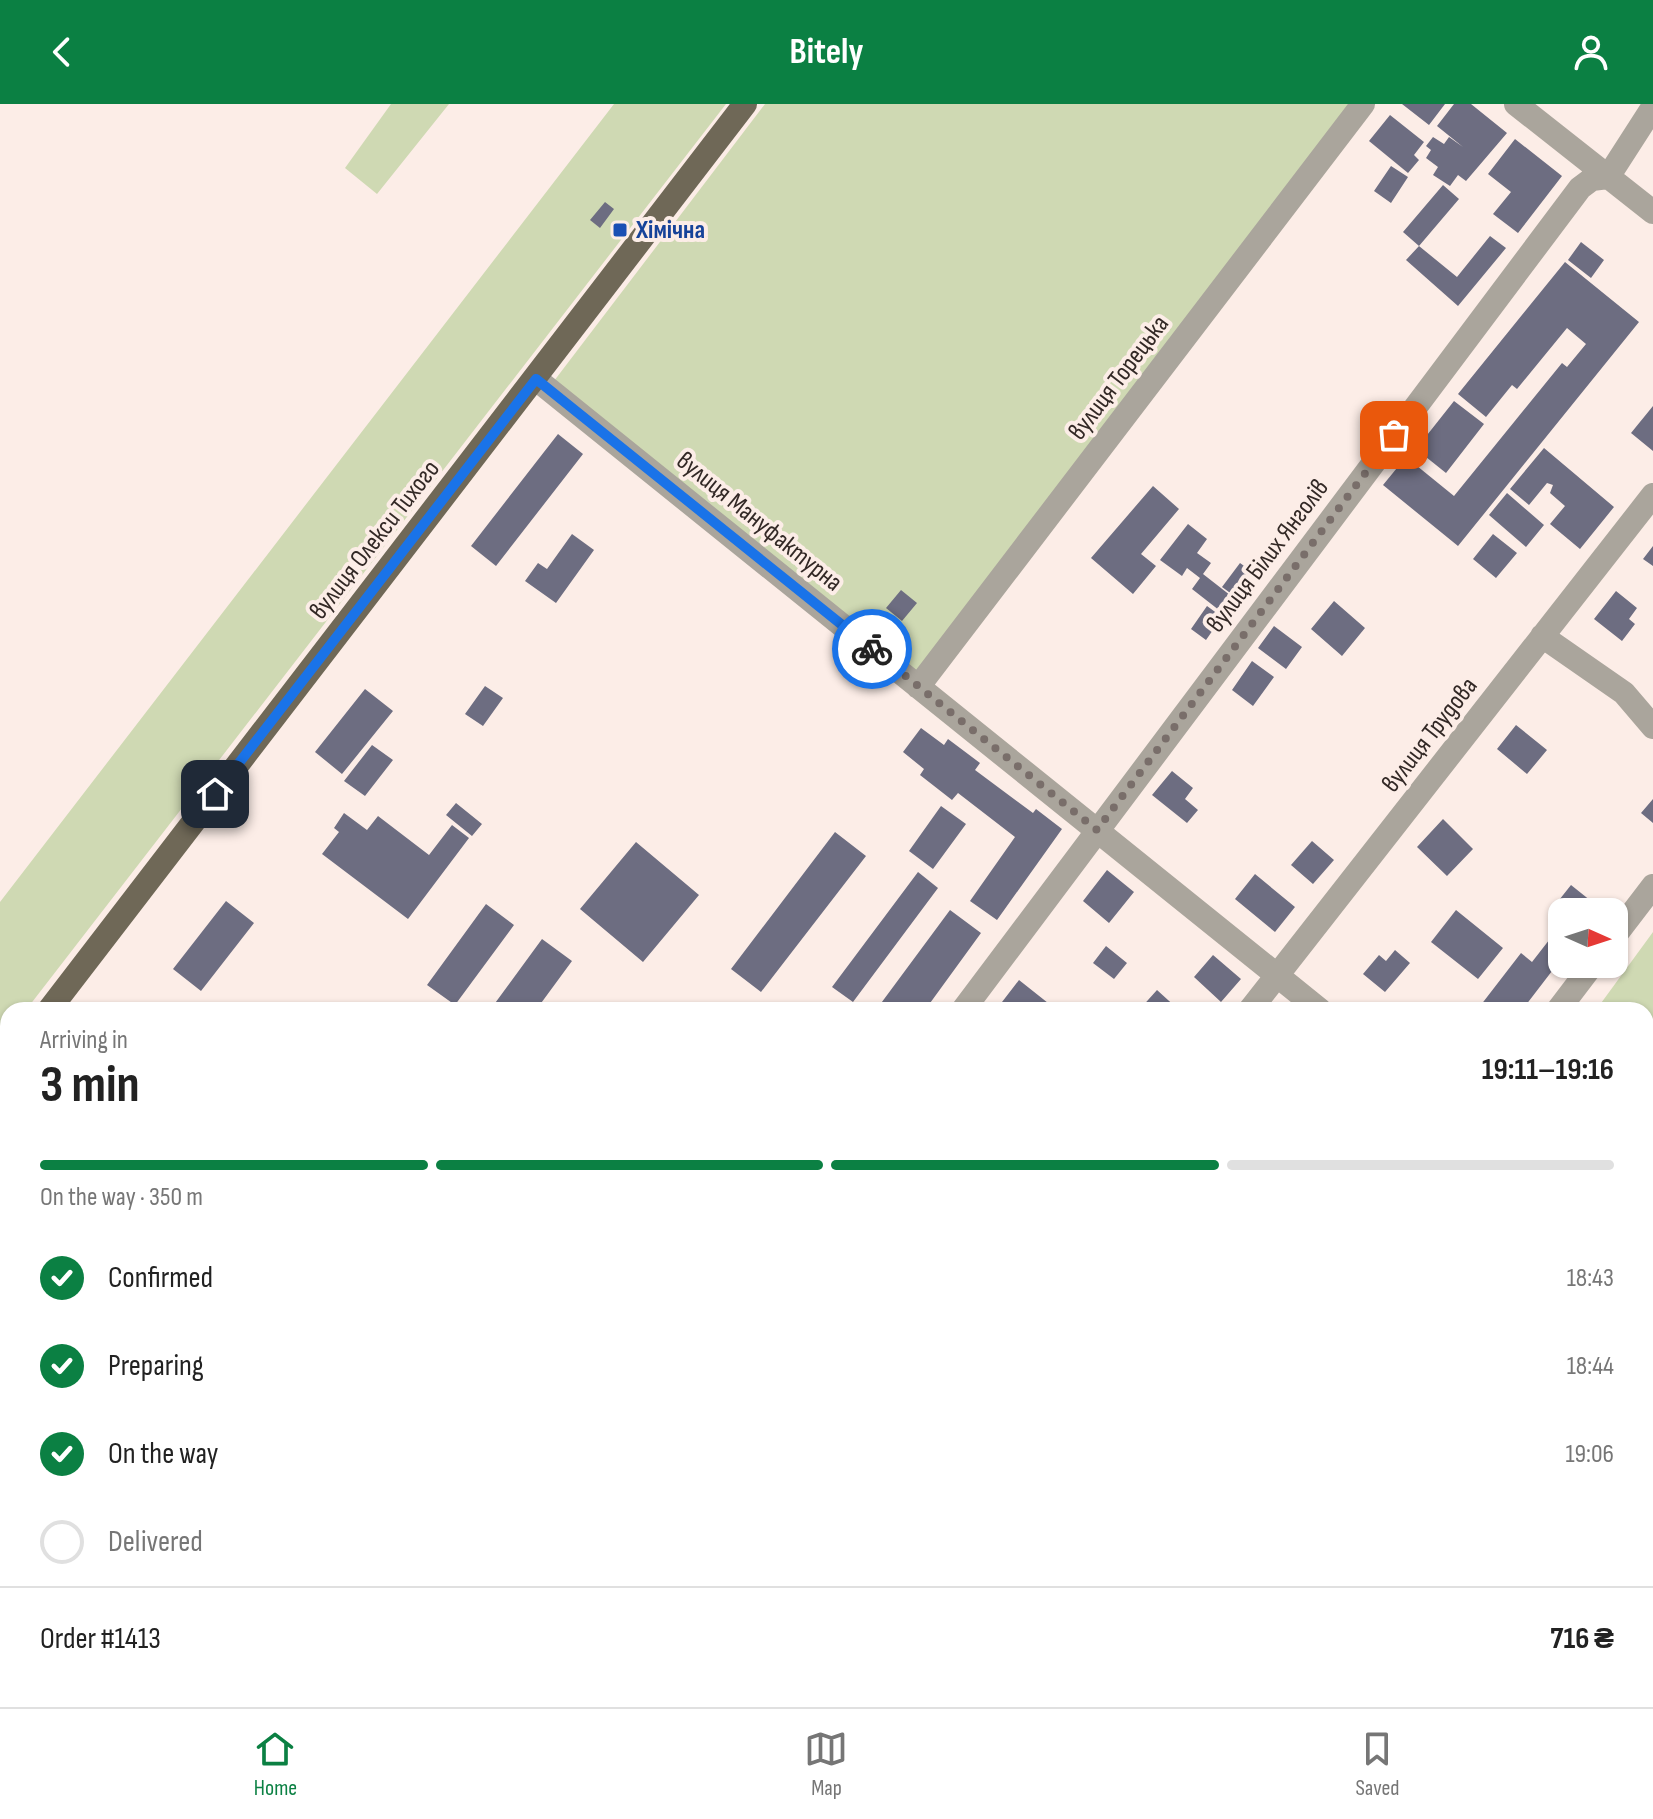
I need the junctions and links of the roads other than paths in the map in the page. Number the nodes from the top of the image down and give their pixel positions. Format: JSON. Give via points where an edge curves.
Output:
{"nodes":[{"id":1,"x":745,"y":104,"type":"edge"},
{"id":2,"x":1363,"y":104,"type":"edge"},
{"id":3,"x":1516,"y":104,"type":"edge"},
{"id":4,"x":1653,"y":107,"type":"edge"},
{"id":5,"x":1608,"y":177,"type":"junction"},
{"id":6,"x":1653,"y":212,"type":"edge"},
{"id":7,"x":536,"y":379,"type":"junction"},
{"id":8,"x":1653,"y":495,"type":"edge"},
{"id":9,"x":1542,"y":636,"type":"junction"},
{"id":10,"x":918,"y":687,"type":"junction"},
{"id":11,"x":1653,"y":727,"type":"edge"},
{"id":12,"x":1097,"y":830,"type":"junction"},
{"id":13,"x":1653,"y":886,"type":"edge"},
{"id":14,"x":1628,"y":919,"type":"edge"},
{"id":15,"x":1278,"y":976,"type":"junction"},
{"id":16,"x":1582,"y":978,"type":"edge"},
{"id":17,"x":55,"y":1002,"type":"edge"},
{"id":18,"x":969,"y":1002,"type":"edge"},
{"id":19,"x":1257,"y":1002,"type":"edge"},
{"id":20,"x":1310,"y":1002,"type":"edge"},
{"id":21,"x":1564,"y":1002,"type":"edge"}],
"edges":[{"from":1,"to":7,"type":"main road","name":"вулиця Олекси Тихого"},
{"from":2,"to":10,"type":"street","name":"вулиця Торецька"},
{"from":3,"to":5,"type":"street"},
{"from":4,"to":5,"type":"street","name":"вулиця Білих Янголів"},
{"from":5,"to":6,"type":"street"},
{"from":5,"to":12,"type":"street","name":"вулиця Білих Янголів","via":[[1580,188]]},
{"from":7,"to":10,"type":"street","name":"вулиця Мануфактурна"},
{"from":7,"to":17,"type":"main road","name":"вулиця Олекси Тихого"},
{"from":8,"to":9,"type":"street","name":"вулиця Трудова"},
{"from":9,"to":11,"type":"street","via":[[1624,693]]},
{"from":9,"to":15,"type":"street","name":"вулиця Трудова"},
{"from":10,"to":12,"type":"street","name":"вулиця Мануфактурна"},
{"from":12,"to":15,"type":"street","name":"вулиця Мануфактурна"},
{"from":12,"to":18,"type":"street","name":"вулиця Білих Янголів"},
{"from":13,"to":14,"type":"street"},
{"from":15,"to":19,"type":"street","name":"вулиця Трудова"},
{"from":15,"to":20,"type":"street","name":"вулиця Мануфактурна"},
{"from":16,"to":21,"type":"street"}]}
